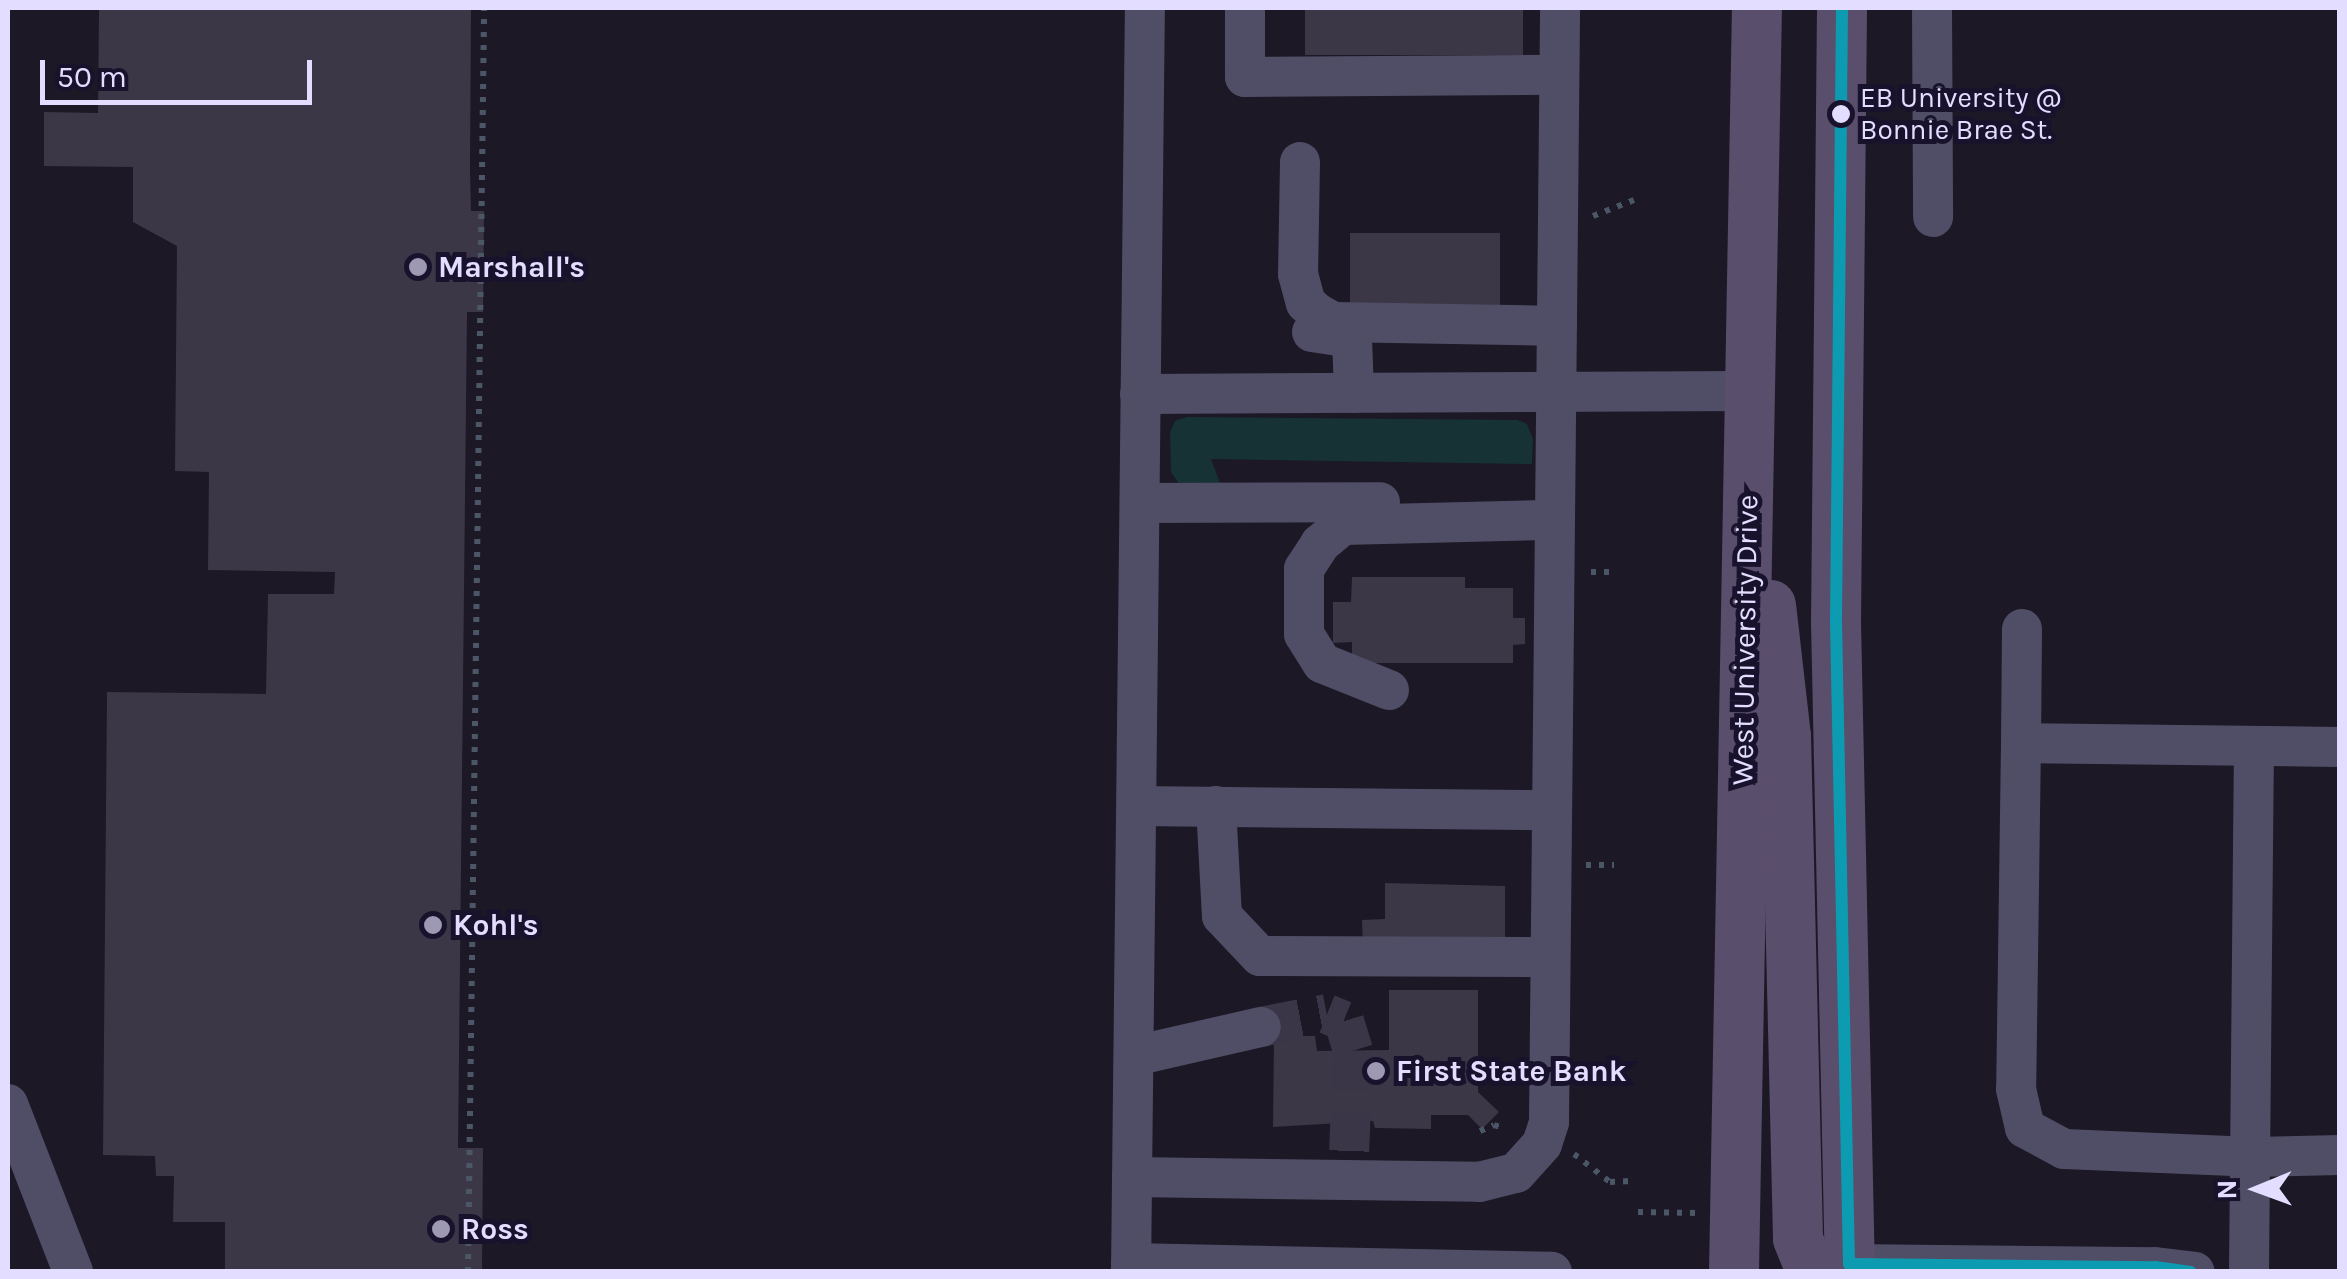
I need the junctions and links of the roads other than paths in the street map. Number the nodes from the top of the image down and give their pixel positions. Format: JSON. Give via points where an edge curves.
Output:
{"nodes":[{"id":1,"x":1145,"y":8,"type":"edge"},
{"id":2,"x":1245,"y":8,"type":"edge"},
{"id":3,"x":1560,"y":8,"type":"edge"},
{"id":4,"x":1756,"y":8,"type":"edge"},
{"id":5,"x":1842,"y":8,"type":"edge"},
{"id":6,"x":1932,"y":8,"type":"edge"},
{"id":7,"x":1560,"y":75,"type":"junction"},
{"id":8,"x":1934,"y":217,"type":"dead end"},
{"id":9,"x":1556,"y":326,"type":"junction"},
{"id":10,"x":1750,"y":391,"type":"junction"},
{"id":11,"x":1556,"y":392,"type":"junction"},
{"id":12,"x":1354,"y":393,"type":"junction"},
{"id":13,"x":1140,"y":394,"type":"junction"},
{"id":14,"x":1140,"y":502,"type":"junction"},
{"id":15,"x":1554,"y":510,"type":"junction"},
{"id":16,"x":1748,"y":524,"type":"junction"},
{"id":17,"x":2022,"y":628,"type":"dead end"},
{"id":18,"x":1389,"y":690,"type":"dead end"},
{"id":19,"x":2021,"y":743,"type":"junction"},
{"id":20,"x":2254,"y":746,"type":"junction"},
{"id":21,"x":2340,"y":747,"type":"edge"},
{"id":22,"x":1136,"y":806,"type":"junction"},
{"id":23,"x":1216,"y":806,"type":"junction"},
{"id":24,"x":1550,"y":810,"type":"junction"},
{"id":25,"x":1548,"y":957,"type":"junction"},
{"id":26,"x":1261,"y":1027,"type":"tunnel mouth"},
{"id":27,"x":1134,"y":1056,"type":"junction"},
{"id":28,"x":8,"y":1104,"type":"edge"},
{"id":29,"x":2340,"y":1155,"type":"edge"},
{"id":30,"x":2252,"y":1157,"type":"junction"},
{"id":31,"x":1132,"y":1177,"type":"junction"},
{"id":32,"x":1131,"y":1267,"type":"edge"},
{"id":33,"x":1837,"y":1269,"type":"edge"},
{"id":34,"x":73,"y":1272,"type":"edge"},
{"id":35,"x":1552,"y":1272,"type":"edge"},
{"id":36,"x":1734,"y":1272,"type":"edge"},
{"id":37,"x":2196,"y":1272,"type":"edge"},
{"id":38,"x":2249,"y":1272,"type":"edge"}],
"edges":[{"from":1,"to":13,"type":"street"},
{"from":2,"to":7,"type":"street","via":[[1246,77]]},
{"from":3,"to":7,"type":"street"},
{"from":4,"to":10,"type":"main road","name":"West University Drive"},
{"from":5,"to":33,"type":"main road"},
{"from":6,"to":8,"type":"street"},
{"from":7,"to":9,"type":"street"},
{"from":9,"to":11,"type":"street"},
{"from":9,"to":12,"type":"street","via":[[1333,322],[1317,313],[1306,304],[1298,274],[1293,162],[1288,296],[1315,335],[1352,338]]},
{"from":10,"to":11,"type":"street"},
{"from":10,"to":16,"type":"main road","name":"West University Drive"},
{"from":11,"to":12,"type":"street"},
{"from":11,"to":15,"type":"street"},
{"from":12,"to":13,"type":"street"},
{"from":13,"to":14,"type":"street"},
{"from":14,"to":15,"type":"street"},
{"from":14,"to":22,"type":"street"},
{"from":15,"to":18,"type":"street","via":[[1344,525],[1320,544],[1304,569],[1304,634],[1322,663]]},
{"from":15,"to":24,"type":"street"},
{"from":16,"to":33,"type":"main road","via":[[1775,620],[1786,736],[1798,1239]]},
{"from":16,"to":36,"type":"main road","name":"West University Drive"},
{"from":17,"to":19,"type":"street"},
{"from":19,"to":20,"type":"street"},
{"from":19,"to":30,"type":"street","via":[[2016,1089],[2025,1128],[2064,1149]]},
{"from":20,"to":21,"type":"street"},
{"from":20,"to":30,"type":"street"},
{"from":22,"to":23,"type":"street"},
{"from":22,"to":27,"type":"street"},
{"from":23,"to":24,"type":"street"},
{"from":23,"to":25,"type":"street","via":[[1222,916],[1260,956]]},
{"from":24,"to":25,"type":"street"},
{"from":25,"to":31,"type":"street","via":[[1549,1122],[1531,1162],[1516,1173],[1479,1182]]},
{"from":26,"to":27,"type":"street"},
{"from":27,"to":31,"type":"street"},
{"from":28,"to":34,"type":"street"},
{"from":29,"to":30,"type":"street"},
{"from":30,"to":38,"type":"street"},
{"from":31,"to":32,"type":"street"},
{"from":32,"to":35,"type":"street"},
{"from":33,"to":37,"type":"street","via":[[2136,1266]]}]}
